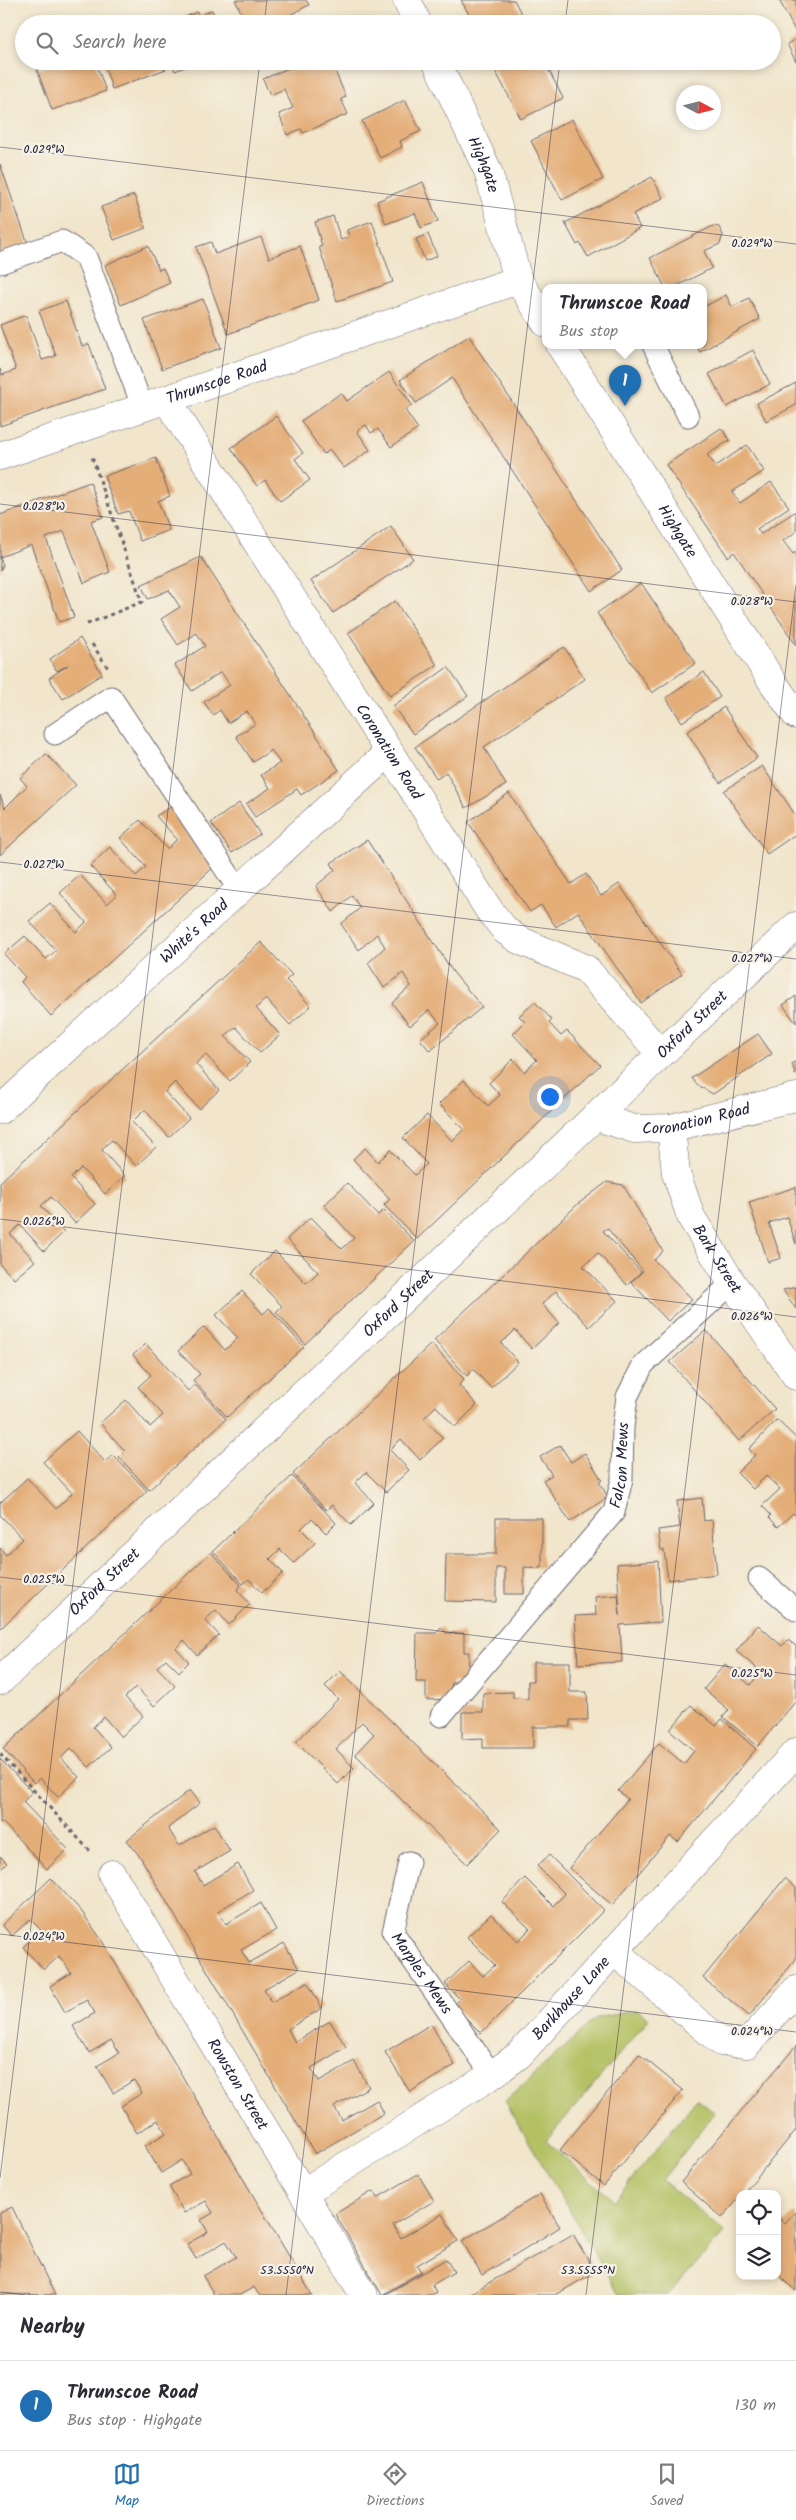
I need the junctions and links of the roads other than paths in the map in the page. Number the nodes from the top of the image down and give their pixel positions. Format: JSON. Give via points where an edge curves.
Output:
{"nodes":[{"id":1,"x":407,"y":0,"type":"edge"},
{"id":2,"x":414,"y":15,"type":"edge"},
{"id":3,"x":440,"y":70,"type":"edge"},
{"id":4,"x":0,"y":262,"type":"edge"},
{"id":5,"x":518,"y":280,"type":"junction"},
{"id":6,"x":542,"y":317,"type":"edge"},
{"id":7,"x":563,"y":349,"type":"edge"},
{"id":8,"x":655,"y":349,"type":"edge"},
{"id":9,"x":155,"y":404,"type":"junction"},
{"id":10,"x":688,"y":416,"type":"dead end"},
{"id":11,"x":0,"y":456,"type":"edge"},
{"id":12,"x":796,"y":715,"type":"edge"},
{"id":13,"x":55,"y":734,"type":"dead end"},
{"id":14,"x":389,"y":752,"type":"junction"},
{"id":15,"x":239,"y":890,"type":"junction"},
{"id":16,"x":796,"y":926,"type":"edge"},
{"id":17,"x":661,"y":1054,"type":"junction"},
{"id":18,"x":796,"y":1097,"type":"edge"},
{"id":19,"x":0,"y":1110,"type":"edge"},
{"id":20,"x":597,"y":1117,"type":"junction"},
{"id":21,"x":671,"y":1128,"type":"junction"},
{"id":22,"x":732,"y":1283,"type":"junction"},
{"id":23,"x":796,"y":1376,"type":"edge"},
{"id":24,"x":759,"y":1578,"type":"dead end"},
{"id":25,"x":796,"y":1610,"type":"edge"},
{"id":26,"x":0,"y":1681,"type":"edge"},
{"id":27,"x":442,"y":1716,"type":"dead end"},
{"id":28,"x":796,"y":1752,"type":"edge"},
{"id":29,"x":409,"y":1862,"type":"dead end"},
{"id":30,"x":112,"y":1874,"type":"road end"},
{"id":31,"x":615,"y":1952,"type":"junction"},
{"id":32,"x":796,"y":1990,"type":"edge"},
{"id":33,"x":492,"y":2075,"type":"junction"},
{"id":34,"x":304,"y":2192,"type":"junction"},
{"id":35,"x":364,"y":2295,"type":"edge"}],
"edges":[{"from":1,"to":2,"type":"street"},
{"from":3,"to":5,"type":"street","name":"Highgate","via":[[488,170]]},
{"from":4,"to":9,"type":"lane","via":[[62,241],[86,257]]},
{"from":5,"to":6,"type":"street","name":"Highgate"},
{"from":5,"to":9,"type":"street","name":"Thrunscoe Road"},
{"from":7,"to":12,"type":"street","name":"Highgate"},
{"from":8,"to":10,"type":"lane"},
{"from":9,"to":11,"type":"street","name":"Thrunscoe Road"},
{"from":9,"to":14,"type":"street","name":"Coronation Road"},
{"from":13,"to":15,"type":"lane","via":[[111,697]]},
{"from":14,"to":15,"type":"street","name":"White's Road"},
{"from":14,"to":17,"type":"street","name":"Coronation Road","via":[[489,910],[506,931],[586,970]]},
{"from":15,"to":19,"type":"street","name":"White's Road"},
{"from":16,"to":17,"type":"street","name":"Oxford Street"},
{"from":17,"to":20,"type":"street","name":"Oxford Street"},
{"from":18,"to":21,"type":"street","name":"Coronation Road"},
{"from":20,"to":21,"type":"street","name":"Coronation Road","via":[[634,1129]]},
{"from":20,"to":26,"type":"street","name":"Oxford Street"},
{"from":21,"to":22,"type":"street","name":"Bark Street","via":[[676,1173],[691,1217]]},
{"from":22,"to":23,"type":"street","name":"Bark Street"},
{"from":22,"to":27,"type":"lane","name":"Falcon Mews","via":[[643,1366],[627,1398],[622,1479],[614,1512]]},
{"from":24,"to":25,"type":"lane"},
{"from":28,"to":31,"type":"street","name":"Barkhouse Lane"},
{"from":29,"to":33,"type":"lane","name":"Marples Mews","via":[[393,1932]]},
{"from":30,"to":34,"type":"street","name":"Rowston Street"},
{"from":31,"to":32,"type":"street","via":[[721,2042],[747,2044]]},
{"from":31,"to":33,"type":"street","name":"Barkhouse Lane","via":[[519,2055]]},
{"from":33,"to":34,"type":"street","name":"Barkhouse Lane"},
{"from":34,"to":35,"type":"street","name":"Rowston Street"}]}
